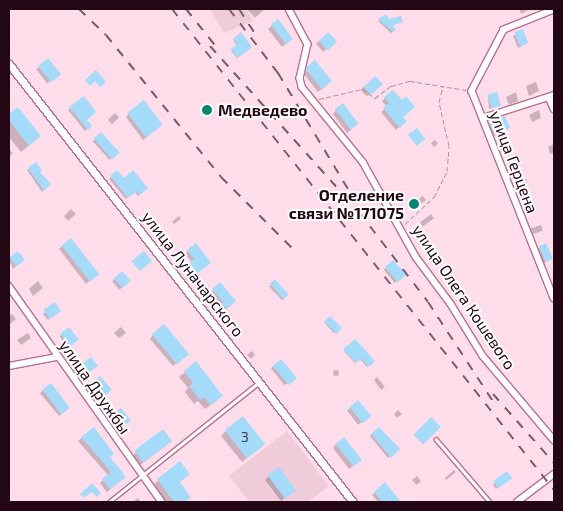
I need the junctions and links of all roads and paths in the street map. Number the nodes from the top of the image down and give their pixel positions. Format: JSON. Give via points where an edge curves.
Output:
{"nodes":[{"id":1,"x":289,"y":9,"type":"edge"},
{"id":2,"x":554,"y":10,"type":"edge"},
{"id":3,"x":9,"y":64,"type":"edge"},
{"id":4,"x":444,"y":86,"type":"junction"},
{"id":5,"x":472,"y":91,"type":"junction"},
{"id":6,"x":551,"y":96,"type":"edge"},
{"id":7,"x":312,"y":101,"type":"junction"},
{"id":8,"x":554,"y":109,"type":"edge"},
{"id":9,"x":484,"y":118,"type":"junction"},
{"id":10,"x":400,"y":229,"type":"junction"},
{"id":11,"x":554,"y":285,"type":"edge"},
{"id":12,"x":9,"y":286,"type":"edge"},
{"id":13,"x":548,"y":288,"type":"junction"},
{"id":14,"x":554,"y":298,"type":"edge"},
{"id":15,"x":57,"y":357,"type":"junction"},
{"id":16,"x":9,"y":366,"type":"edge"},
{"id":17,"x":259,"y":382,"type":"junction"},
{"id":18,"x":436,"y":439,"type":"dead end"},
{"id":19,"x":554,"y":440,"type":"edge"},
{"id":20,"x":554,"y":474,"type":"edge"},
{"id":21,"x":142,"y":477,"type":"junction"},
{"id":22,"x":109,"y":502,"type":"edge"},
{"id":23,"x":162,"y":502,"type":"edge"},
{"id":24,"x":353,"y":502,"type":"edge"},
{"id":25,"x":490,"y":502,"type":"edge"},
{"id":26,"x":517,"y":502,"type":"edge"}],
"edges":[{"from":1,"to":7,"type":"street","name":"улица Олега Кошевого","via":[[308,44],[300,78]]},
{"from":2,"to":5,"type":"street","via":[[504,30]]},
{"from":3,"to":17,"type":"street","name":"улица Луначарского"},
{"from":4,"to":5,"type":"path"},
{"from":4,"to":7,"type":"path","via":[[410,81],[391,86],[375,98],[362,89]]},
{"from":4,"to":10,"type":"path","via":[[439,92],[439,102],[449,146],[447,171],[434,197]]},
{"from":5,"to":9,"type":"street","name":"улица Герцена"},
{"from":6,"to":8,"type":"street"},
{"from":6,"to":9,"type":"street"},
{"from":7,"to":10,"type":"street","name":"улица Олега Кошевого","via":[[363,162]]},
{"from":9,"to":13,"type":"street","name":"улица Герцена"},
{"from":10,"to":19,"type":"street","name":"улица Олега Кошевого","via":[[483,356]]},
{"from":11,"to":13,"type":"street"},
{"from":12,"to":15,"type":"street","name":"улица Дружбы"},
{"from":13,"to":14,"type":"street","name":"улица Герцена"},
{"from":15,"to":16,"type":"street"},
{"from":15,"to":21,"type":"street","name":"улица Дружбы"},
{"from":17,"to":21,"type":"lane"},
{"from":17,"to":24,"type":"street","name":"улица Луначарского"},
{"from":18,"to":25,"type":"lane"},
{"from":20,"to":26,"type":"street"},
{"from":21,"to":22,"type":"lane"},
{"from":21,"to":23,"type":"street","name":"улица Дружбы"}]}
